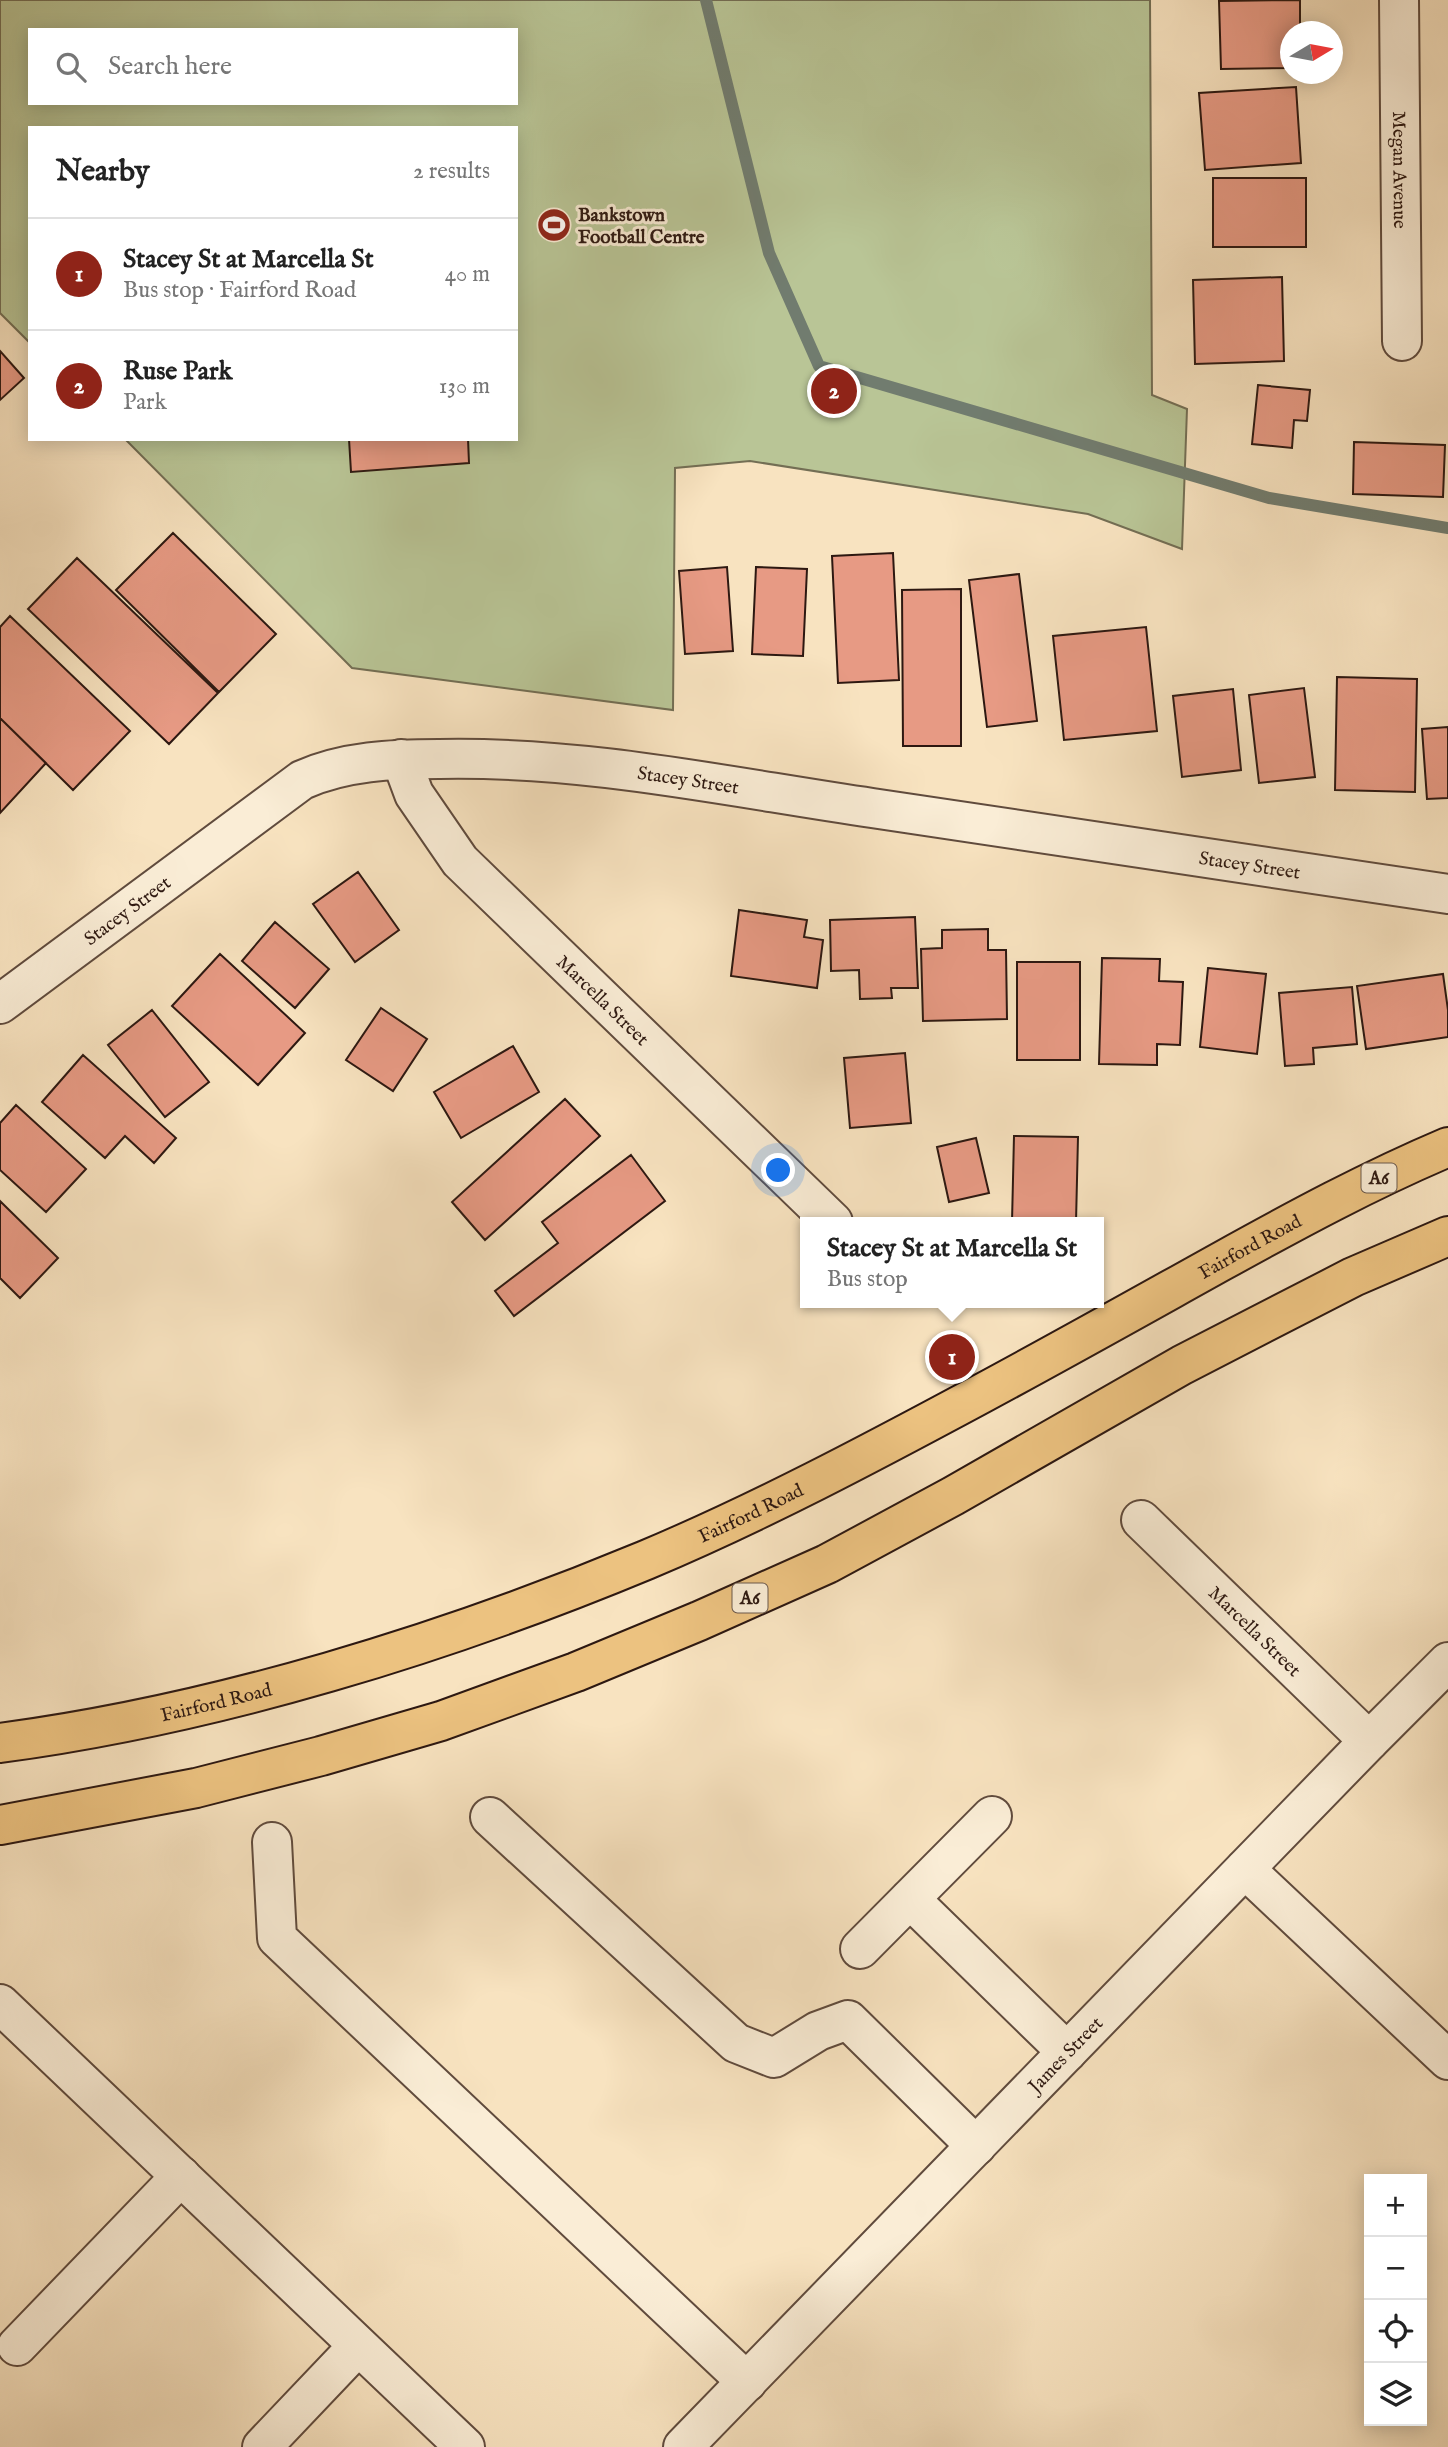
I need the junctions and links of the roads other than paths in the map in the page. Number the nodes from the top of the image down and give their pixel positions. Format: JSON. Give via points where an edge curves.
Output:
{"nodes":[{"id":1,"x":1399,"y":0,"type":"edge"},
{"id":2,"x":1402,"y":341,"type":"dead end"},
{"id":3,"x":401,"y":759,"type":"junction"},
{"id":4,"x":1448,"y":894,"type":"edge"},
{"id":5,"x":8,"y":986,"type":"edge"},
{"id":6,"x":1448,"y":1147,"type":"edge"},
{"id":7,"x":828,"y":1217,"type":"edge"},
{"id":8,"x":1448,"y":1236,"type":"edge"},
{"id":9,"x":1141,"y":1520,"type":"dead end"},
{"id":10,"x":1448,"y":1662,"type":"edge"},
{"id":11,"x":1369,"y":1741,"type":"junction"},
{"id":12,"x":0,"y":1743,"type":"edge"},
{"id":13,"x":992,"y":1816,"type":"dead end"},
{"id":14,"x":490,"y":1817,"type":"dead end"},
{"id":15,"x":0,"y":1825,"type":"edge"},
{"id":16,"x":272,"y":1842,"type":"dead end"},
{"id":17,"x":1245,"y":1869,"type":"junction"},
{"id":18,"x":909,"y":1899,"type":"junction"},
{"id":19,"x":860,"y":1949,"type":"dead end"},
{"id":20,"x":2,"y":2011,"type":"edge"},
{"id":21,"x":1067,"y":2052,"type":"junction"},
{"id":22,"x":1448,"y":2060,"type":"edge"},
{"id":23,"x":976,"y":2146,"type":"junction"},
{"id":24,"x":181,"y":2176,"type":"junction"},
{"id":25,"x":17,"y":2346,"type":"dead end"},
{"id":26,"x":358,"y":2346,"type":"junction"},
{"id":27,"x":747,"y":2382,"type":"junction"},
{"id":28,"x":261,"y":2447,"type":"edge"},
{"id":29,"x":465,"y":2447,"type":"edge"},
{"id":30,"x":683,"y":2447,"type":"edge"}],
"edges":[{"from":1,"to":2,"type":"street","name":"Megan Avenue"},
{"from":3,"to":4,"type":"street","name":"Stacey Street","via":[[555,762],[656,773]]},
{"from":3,"to":5,"type":"street","name":"Stacey Street","via":[[342,767],[302,780]]},
{"from":3,"to":7,"type":"street","name":"Marcella Street","via":[[414,794],[460,862]]},
{"from":6,"to":12,"type":"highway","name":"Fairford Road","number":"A6","via":[[1312,1212],[783,1496],[649,1559],[402,1649],[291,1681],[167,1713]]},
{"from":8,"to":15,"type":"highway","number":"A6","via":[[1353,1277],[1182,1365],[827,1564],[576,1672],[441,1721],[321,1756],[196,1788]]},
{"from":9,"to":11,"type":"street","name":"Marcella Street"},
{"from":10,"to":11,"type":"street","name":"James Street"},
{"from":11,"to":17,"type":"street","name":"James Street"},
{"from":13,"to":18,"type":"street"},
{"from":14,"to":23,"type":"street","via":[[736,2043],[774,2058],[818,2031],[848,2020]]},
{"from":16,"to":27,"type":"street","via":[[276,1938]]},
{"from":17,"to":21,"type":"street","name":"James Street"},
{"from":17,"to":22,"type":"street"},
{"from":18,"to":19,"type":"street"},
{"from":18,"to":21,"type":"street"},
{"from":20,"to":24,"type":"street"},
{"from":21,"to":23,"type":"street","name":"James Street"},
{"from":23,"to":27,"type":"street","name":"James Street"},
{"from":24,"to":25,"type":"street"},
{"from":24,"to":26,"type":"street"},
{"from":26,"to":28,"type":"street"},
{"from":26,"to":29,"type":"street"},
{"from":27,"to":30,"type":"street","name":"James Street"}]}
